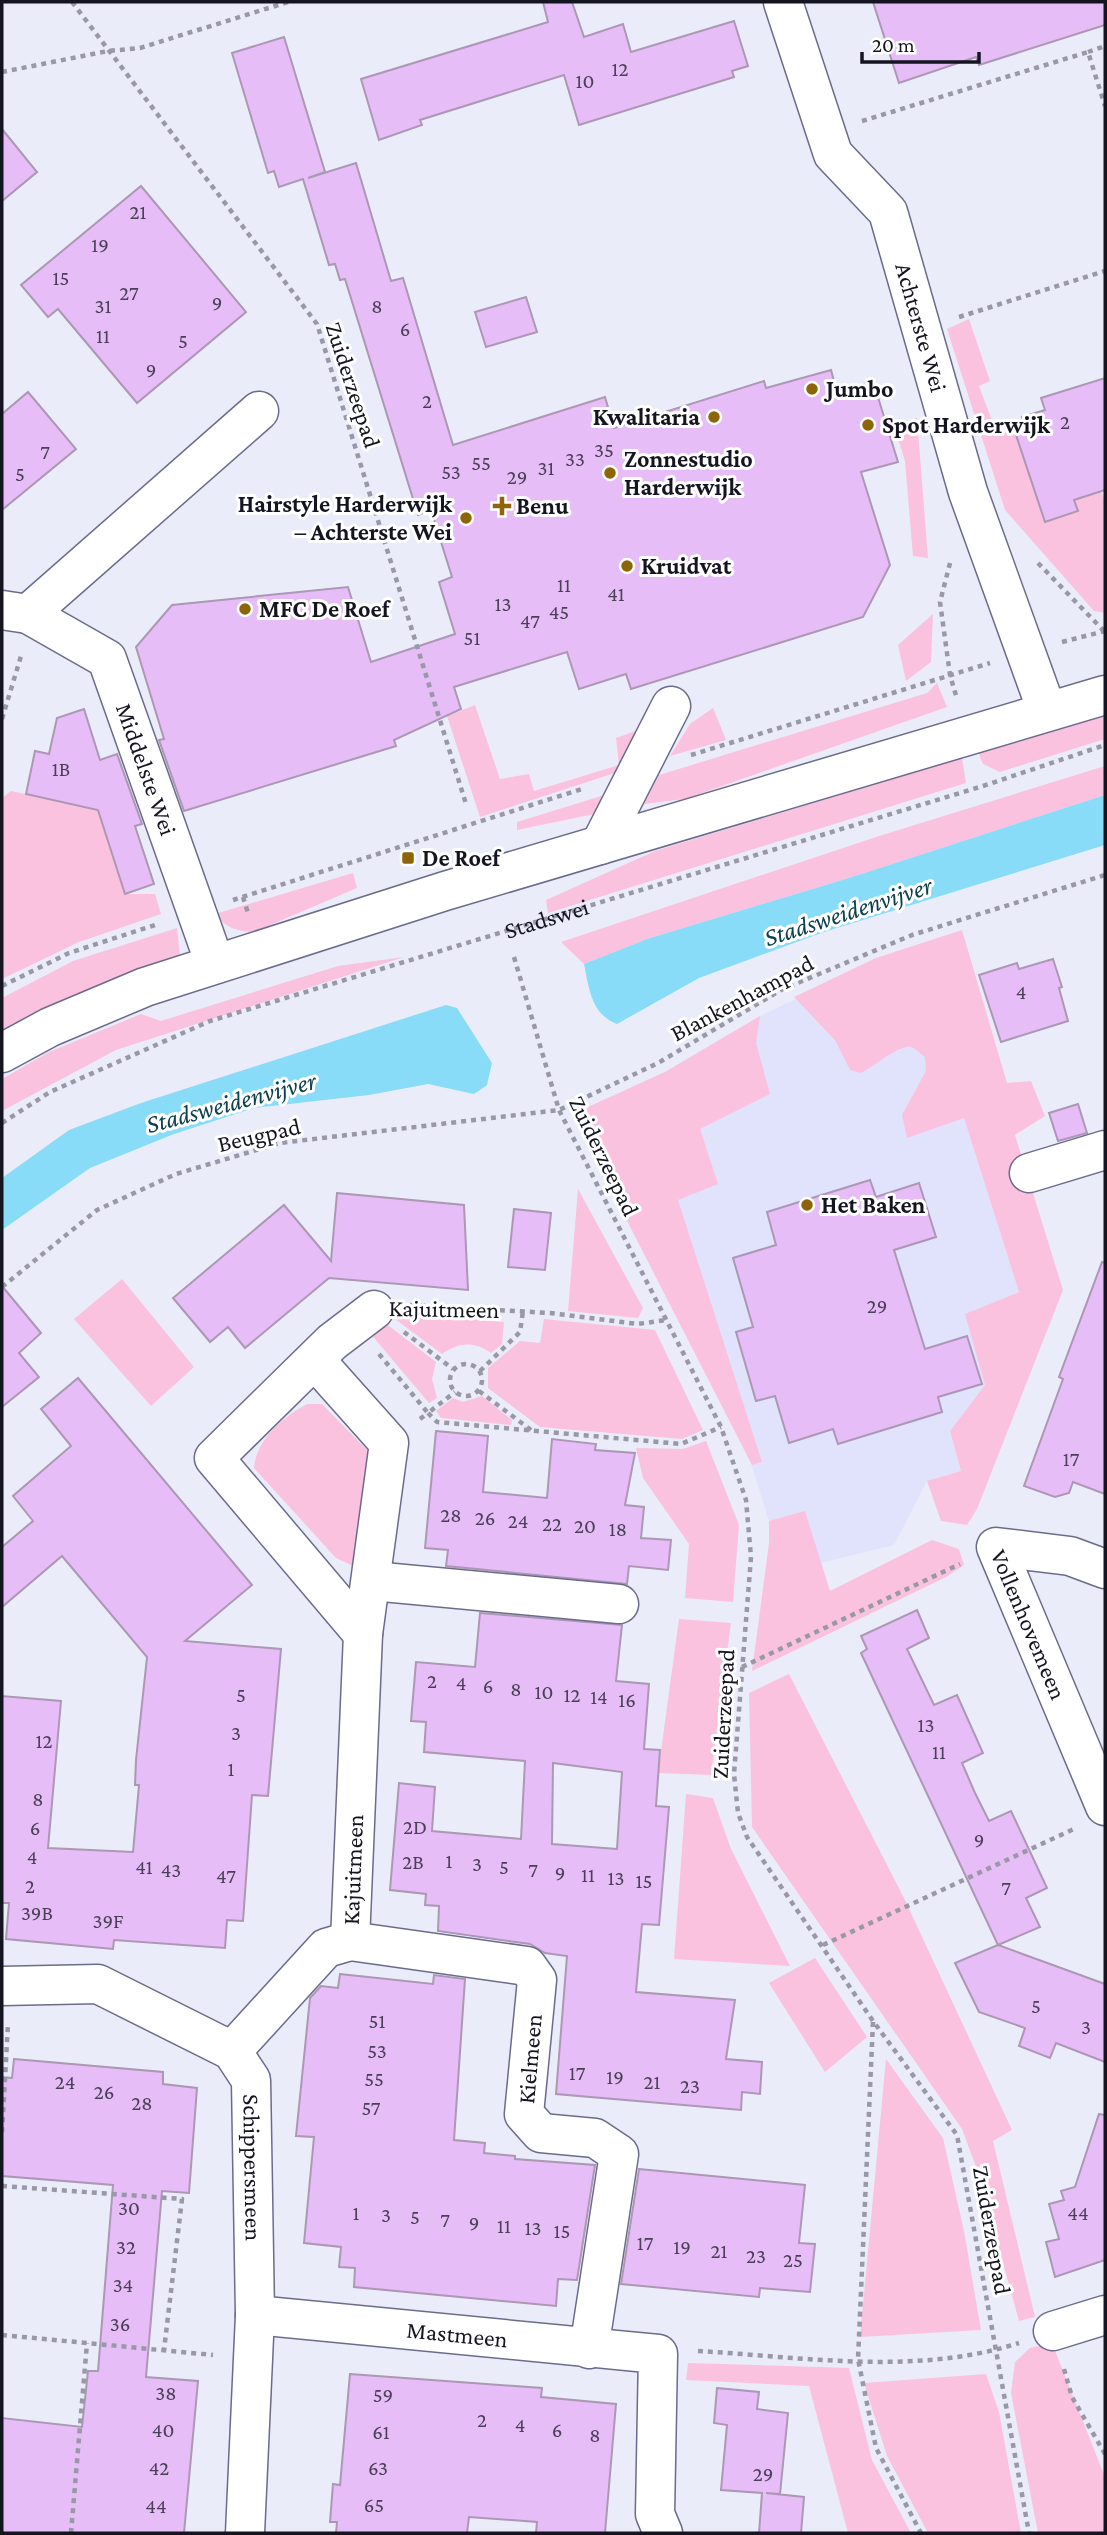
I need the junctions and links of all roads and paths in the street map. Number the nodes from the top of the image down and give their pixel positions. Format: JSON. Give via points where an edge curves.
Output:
{"nodes":[{"id":1,"x":72,"y":2,"type":"edge"},
{"id":2,"x":288,"y":2,"type":"edge"},
{"id":3,"x":783,"y":2,"type":"edge"},
{"id":4,"x":1105,"y":47,"type":"edge"},
{"id":5,"x":108,"y":51,"type":"junction"},
{"id":6,"x":1088,"y":52,"type":"junction"},
{"id":7,"x":2,"y":72,"type":"edge"},
{"id":8,"x":1105,"y":106,"type":"edge"},
{"id":9,"x":826,"y":132,"type":"junction"},
{"id":10,"x":1105,"y":271,"type":"edge"},
{"id":11,"x":922,"y":329,"type":"junction"},
{"id":12,"x":259,"y":411,"type":"dead end"},
{"id":13,"x":15,"y":624,"type":"edge"},
{"id":14,"x":1105,"y":631,"type":"edge"},
{"id":15,"x":1026,"y":652,"type":"junction"},
{"id":16,"x":1105,"y":695,"type":"edge"},
{"id":17,"x":671,"y":706,"type":"dead end"},
{"id":18,"x":1048,"y":711,"type":"junction"},
{"id":19,"x":2,"y":719,"type":"edge"},
{"id":20,"x":1105,"y":745,"type":"edge"},
{"id":21,"x":636,"y":772,"type":"junction"},
{"id":22,"x":466,"y":804,"type":"dead end"},
{"id":23,"x":600,"y":845,"type":"junction"},
{"id":24,"x":1105,"y":876,"type":"edge"},
{"id":25,"x":197,"y":912,"type":"junction"},
{"id":26,"x":513,"y":957,"type":"dead end"},
{"id":27,"x":215,"y":964,"type":"junction"},
{"id":28,"x":2,"y":985,"type":"edge"},
{"id":29,"x":2,"y":1053,"type":"edge"},
{"id":30,"x":559,"y":1110,"type":"junction"},
{"id":31,"x":2,"y":1123,"type":"edge"},
{"id":32,"x":1105,"y":1150,"type":"edge"},
{"id":33,"x":1029,"y":1173,"type":"dead end"},
{"id":34,"x":2,"y":1287,"type":"edge"},
{"id":35,"x":523,"y":1311,"type":"junction"},
{"id":36,"x":364,"y":1317,"type":"junction"},
{"id":37,"x":667,"y":1320,"type":"junction"},
{"id":38,"x":315,"y":1360,"type":"junction"},
{"id":39,"x":453,"y":1369,"type":"junction"},
{"id":40,"x":480,"y":1371,"type":"junction"},
{"id":41,"x":479,"y":1391,"type":"junction"},
{"id":42,"x":455,"y":1392,"type":"junction"},
{"id":43,"x":428,"y":1413,"type":"junction"},
{"id":44,"x":721,"y":1427,"type":"junction"},
{"id":45,"x":532,"y":1431,"type":"junction"},
{"id":46,"x":389,"y":1443,"type":"junction"},
{"id":47,"x":996,"y":1547,"type":"junction"},
{"id":48,"x":1105,"y":1569,"type":"edge"},
{"id":49,"x":372,"y":1581,"type":"junction"},
{"id":50,"x":619,"y":1604,"type":"dead end"},
{"id":51,"x":363,"y":1634,"type":"junction"},
{"id":52,"x":743,"y":1667,"type":"junction"},
{"id":53,"x":1093,"y":1816,"type":"edge"},
{"id":54,"x":350,"y":1941,"type":"junction"},
{"id":55,"x":822,"y":1945,"type":"junction"},
{"id":56,"x":6,"y":1986,"type":"edge"},
{"id":57,"x":873,"y":2021,"type":"junction"},
{"id":58,"x":232,"y":2051,"type":"junction"},
{"id":59,"x":2,"y":2132,"type":"edge"},
{"id":60,"x":2,"y":2186,"type":"edge"},
{"id":61,"x":255,"y":2315,"type":"junction"},
{"id":62,"x":1105,"y":2315,"type":"edge"},
{"id":63,"x":1053,"y":2331,"type":"junction"},
{"id":64,"x":2,"y":2335,"type":"edge"},
{"id":65,"x":87,"y":2343,"type":"junction"},
{"id":66,"x":589,"y":2349,"type":"junction"},
{"id":67,"x":164,"y":2350,"type":"junction"},
{"id":68,"x":996,"y":2350,"type":"junction"},
{"id":69,"x":659,"y":2354,"type":"junction"},
{"id":70,"x":253,"y":2358,"type":"junction"},
{"id":71,"x":858,"y":2360,"type":"junction"},
{"id":72,"x":1105,"y":2454,"type":"edge"},
{"id":73,"x":71,"y":2533,"type":"edge"},
{"id":74,"x":244,"y":2533,"type":"edge"},
{"id":75,"x":663,"y":2533,"type":"edge"},
{"id":76,"x":921,"y":2533,"type":"edge"},
{"id":77,"x":1029,"y":2533,"type":"edge"}],
"edges":[{"from":1,"to":5,"type":"path","name":"Zuiderzeepad"},
{"from":2,"to":5,"type":"path","via":[[140,48]]},
{"from":3,"to":9,"type":"street","name":"Achterste Wei"},
{"from":4,"to":6,"type":"path"},
{"from":5,"to":7,"type":"path"},
{"from":5,"to":22,"type":"path","name":"Zuiderzeepad","via":[[317,324]]},
{"from":6,"to":8,"type":"path"},
{"from":6,"to":9,"type":"path"},
{"from":9,"to":11,"type":"street","name":"Achterste Wei","via":[[833,154],[888,212]]},
{"from":10,"to":11,"type":"path"},
{"from":11,"to":15,"type":"street","name":"Achterste Wei","via":[[968,492]]},
{"from":12,"to":13,"type":"street"},
{"from":13,"to":19,"type":"path","via":[[21,655]]},
{"from":13,"to":25,"type":"street","name":"Middelste Wei","via":[[107,659]]},
{"from":14,"to":15,"type":"path"},
{"from":15,"to":18,"type":"street","name":"Achterste Wei"},
{"from":15,"to":21,"type":"path"},
{"from":16,"to":18,"type":"street"},
{"from":17,"to":21,"type":"street"},
{"from":18,"to":23,"type":"street"},
{"from":20,"to":31,"type":"path","name":"Stadswei","via":[[210,1021],[50,1092]]},
{"from":21,"to":23,"type":"street"},
{"from":21,"to":25,"type":"path"},
{"from":23,"to":27,"type":"street"},
{"from":24,"to":30,"type":"path","name":"Blankenhampad","via":[[912,936],[781,990],[659,1063]]},
{"from":25,"to":27,"type":"street","name":"Middelste Wei"},
{"from":25,"to":28,"type":"path","via":[[69,953]]},
{"from":26,"to":30,"type":"path","name":"Zuiderzeepad"},
{"from":27,"to":29,"type":"street","via":[[94,1007]]},
{"from":30,"to":34,"type":"path","name":"Beugpad","via":[[280,1143],[176,1174],[97,1210]]},
{"from":30,"to":37,"type":"path","name":"Zuiderzeepad"},
{"from":32,"to":33,"type":"street"},
{"from":35,"to":36,"type":"path","name":"Kajuitmeen","via":[[382,1303]]},
{"from":35,"to":37,"type":"path","name":"Kajuitmeen","via":[[638,1324]]},
{"from":35,"to":40,"type":"path","via":[[520,1332]]},
{"from":36,"to":38,"type":"street","name":"Kajuitmeen"},
{"from":36,"to":39,"type":"path"},
{"from":36,"to":43,"type":"path"},
{"from":37,"to":44,"type":"path","name":"Zuiderzeepad"},
{"from":38,"to":46,"type":"street"},
{"from":38,"to":51,"type":"street","name":"Kajuitmeen","via":[[214,1458]]},
{"from":39,"to":40,"type":"path","via":[[470,1364]]},
{"from":39,"to":42,"type":"path","via":[[450,1385]]},
{"from":40,"to":41,"type":"path"},
{"from":41,"to":42,"type":"path","via":[[467,1396]]},
{"from":41,"to":45,"type":"path"},
{"from":42,"to":43,"type":"path"},
{"from":43,"to":45,"type":"path","via":[[437,1423]]},
{"from":43,"to":46,"type":"path"},
{"from":44,"to":45,"type":"path","via":[[681,1444]]},
{"from":44,"to":52,"type":"path","name":"Zuiderzeepad","via":[[746,1500],[750,1535]]},
{"from":46,"to":49,"type":"street","name":"Kajuitmeen"},
{"from":47,"to":48,"type":"street","name":"Vollenhovemeen","via":[[1070,1556]]},
{"from":47,"to":52,"type":"path"},
{"from":47,"to":53,"type":"street","name":"Vollenhovemeen"},
{"from":49,"to":50,"type":"street"},
{"from":49,"to":51,"type":"street","name":"Kajuitmeen"},
{"from":51,"to":54,"type":"street","name":"Kajuitmeen"},
{"from":52,"to":55,"type":"path","name":"Zuiderzeepad","via":[[734,1774],[738,1814],[747,1837]]},
{"from":53,"to":55,"type":"path"},
{"from":54,"to":58,"type":"street","name":"Kajuitmeen","via":[[326,1948]]},
{"from":54,"to":66,"type":"street","name":"Kielmeen","via":[[527,1965],[537,1980],[524,2114],[541,2133],[595,2138],[618,2154]]},
{"from":55,"to":57,"type":"path","name":"Zuiderzeepad"},
{"from":56,"to":58,"type":"street","via":[[98,1984]]},
{"from":56,"to":59,"type":"path"},
{"from":57,"to":68,"type":"path","name":"Zuiderzeepad","via":[[957,2135]]},
{"from":57,"to":71,"type":"path"},
{"from":58,"to":61,"type":"street","name":"Schippersmeen","via":[[251,2080]]},
{"from":60,"to":67,"type":"path","via":[[182,2199]]},
{"from":61,"to":66,"type":"street","name":"Mastmeen"},
{"from":61,"to":70,"type":"street","name":"Schippersmeen"},
{"from":62,"to":63,"type":"street"},
{"from":63,"to":68,"type":"path"},
{"from":63,"to":72,"type":"path","via":[[1072,2397]]},
{"from":64,"to":65,"type":"path"},
{"from":65,"to":67,"type":"path"},
{"from":65,"to":73,"type":"path"},
{"from":66,"to":69,"type":"street","name":"Mastmeen"},
{"from":67,"to":70,"type":"path"},
{"from":68,"to":71,"type":"path","via":[[929,2362]]},
{"from":68,"to":77,"type":"path","name":"Zuiderzeepad"},
{"from":69,"to":71,"type":"path","via":[[687,2350]]},
{"from":69,"to":75,"type":"street","via":[[655,2514]]},
{"from":70,"to":74,"type":"street","name":"Schippersmeen"},
{"from":71,"to":76,"type":"path","via":[[876,2448]]}]}
